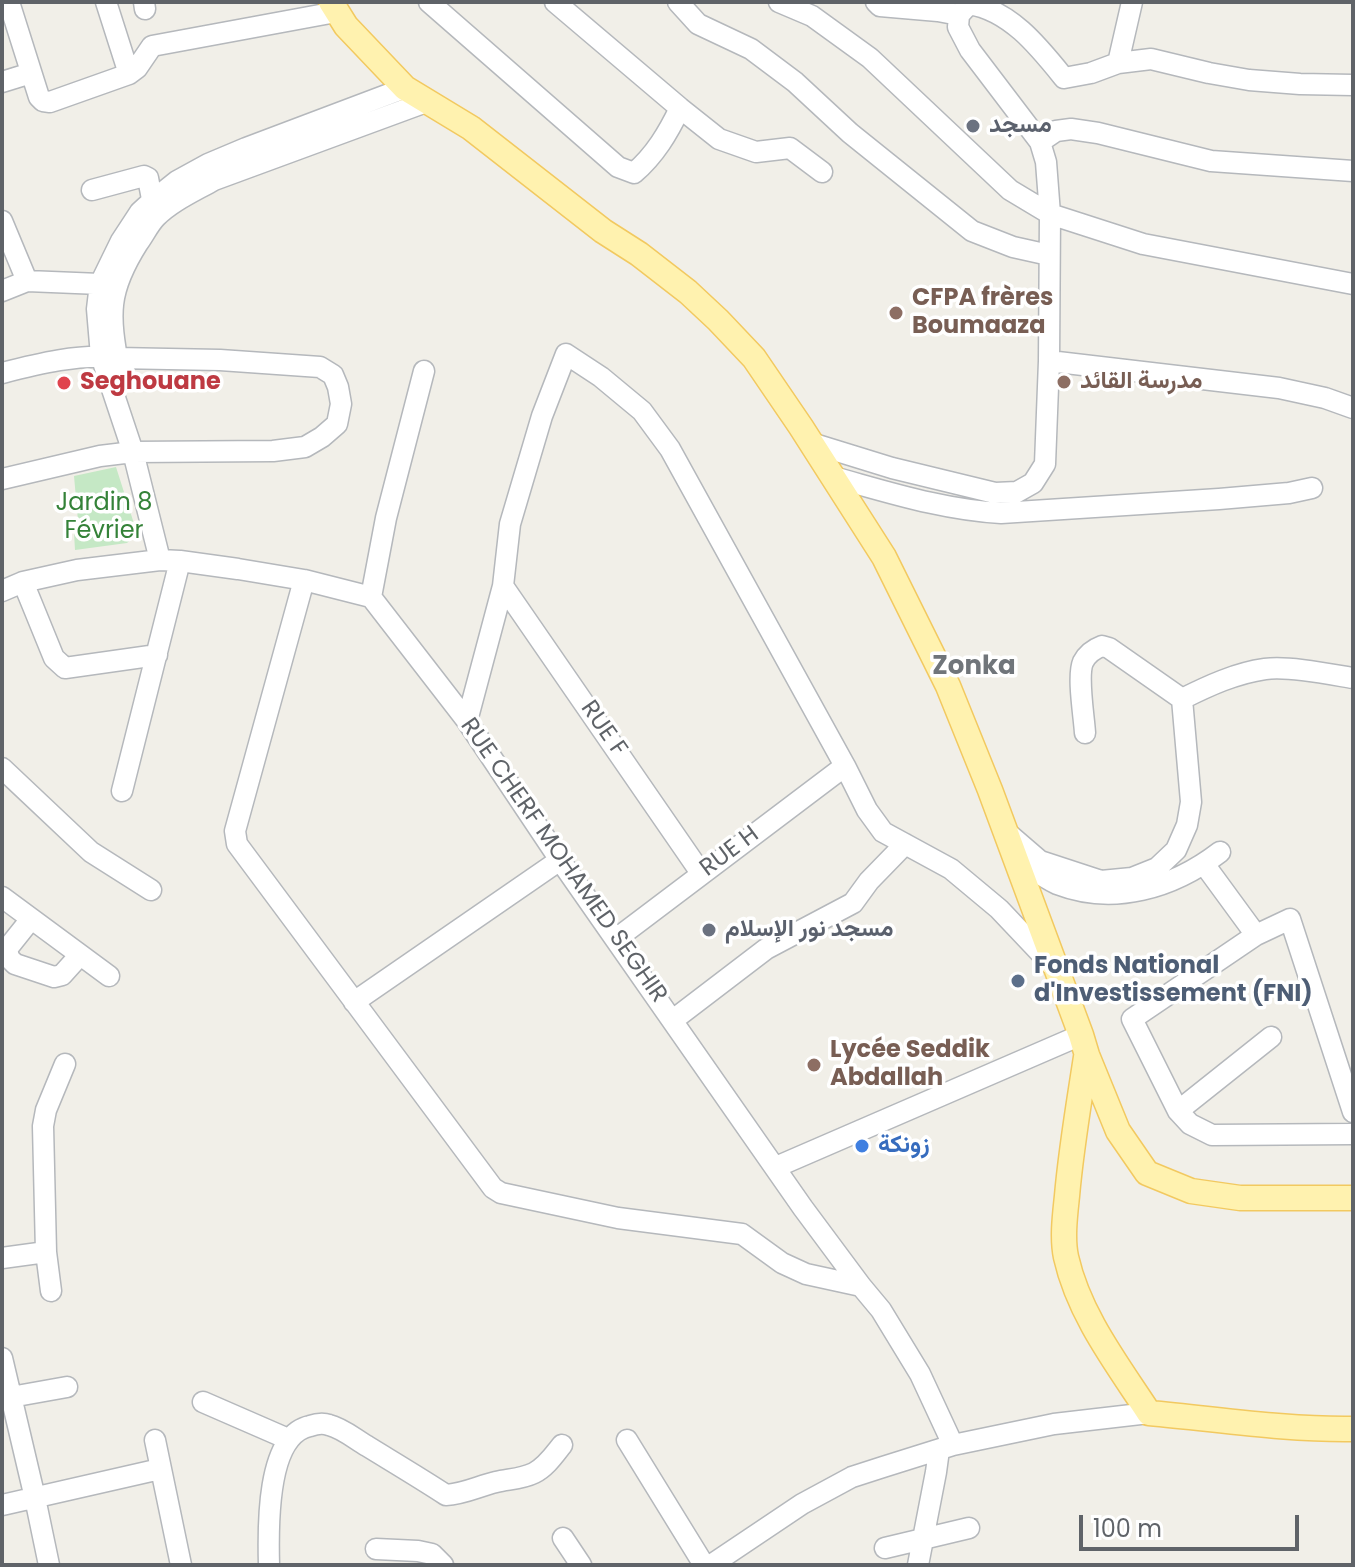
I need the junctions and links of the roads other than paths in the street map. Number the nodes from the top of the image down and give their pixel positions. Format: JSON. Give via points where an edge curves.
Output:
{"nodes":[{"id":1,"x":9,"y":2,"type":"edge"},
{"id":2,"x":106,"y":2,"type":"edge"},
{"id":3,"x":429,"y":2,"type":"edge"},
{"id":4,"x":555,"y":2,"type":"edge"},
{"id":5,"x":678,"y":2,"type":"edge"},
{"id":6,"x":779,"y":2,"type":"edge"},
{"id":7,"x":876,"y":2,"type":"edge"},
{"id":8,"x":1132,"y":2,"type":"edge"},
{"id":9,"x":334,"y":7,"type":"edge"},
{"id":10,"x":935,"y":7,"type":"edge"},
{"id":11,"x":959,"y":15,"type":"junction"},
{"id":12,"x":1118,"y":63,"type":"junction"},
{"id":13,"x":31,"y":73,"type":"junction"},
{"id":14,"x":129,"y":74,"type":"junction"},
{"id":15,"x":2,"y":82,"type":"edge"},
{"id":16,"x":1353,"y":85,"type":"edge"},
{"id":17,"x":405,"y":88,"type":"junction"},
{"id":18,"x":426,"y":102,"type":"junction"},
{"id":19,"x":680,"y":108,"type":"junction"},
{"id":20,"x":1040,"y":142,"type":"junction"},
{"id":21,"x":1353,"y":171,"type":"edge"},
{"id":22,"x":822,"y":172,"type":"dead end"},
{"id":23,"x":92,"y":190,"type":"dead end"},
{"id":24,"x":154,"y":209,"type":"junction"},
{"id":25,"x":1050,"y":214,"type":"junction"},
{"id":26,"x":2,"y":221,"type":"edge"},
{"id":27,"x":1049,"y":255,"type":"junction"},
{"id":28,"x":27,"y":281,"type":"junction"},
{"id":29,"x":100,"y":284,"type":"junction"},
{"id":30,"x":1353,"y":284,"type":"edge"},
{"id":31,"x":2,"y":291,"type":"edge"},
{"id":32,"x":109,"y":357,"type":"junction"},
{"id":33,"x":1049,"y":361,"type":"junction"},
{"id":34,"x":424,"y":371,"type":"dead end"},
{"id":35,"x":2,"y":373,"type":"edge"},
{"id":36,"x":1353,"y":408,"type":"edge"},
{"id":37,"x":811,"y":443,"type":"junction"},
{"id":38,"x":133,"y":452,"type":"junction"},
{"id":39,"x":833,"y":477,"type":"junction"},
{"id":40,"x":2,"y":479,"type":"edge"},
{"id":41,"x":1312,"y":488,"type":"dead end"},
{"id":42,"x":170,"y":561,"type":"junction"},
{"id":43,"x":304,"y":580,"type":"junction"},
{"id":44,"x":23,"y":582,"type":"junction"},
{"id":45,"x":503,"y":586,"type":"junction"},
{"id":46,"x":2,"y":591,"type":"edge"},
{"id":47,"x":371,"y":597,"type":"junction"},
{"id":48,"x":157,"y":655,"type":"junction"},
{"id":49,"x":1353,"y":678,"type":"edge"},
{"id":50,"x":1182,"y":699,"type":"junction"},
{"id":51,"x":467,"y":721,"type":"junction"},
{"id":52,"x":1085,"y":733,"type":"dead end"},
{"id":53,"x":845,"y":766,"type":"junction"},
{"id":54,"x":2,"y":768,"type":"edge"},
{"id":55,"x":122,"y":791,"type":"dead end"},
{"id":56,"x":1004,"y":830,"type":"junction"},
{"id":57,"x":905,"y":844,"type":"junction"},
{"id":58,"x":1015,"y":858,"type":"junction"},
{"id":59,"x":560,"y":860,"type":"junction"},
{"id":60,"x":701,"y":873,"type":"junction"},
{"id":61,"x":151,"y":890,"type":"dead end"},
{"id":62,"x":2,"y":897,"type":"edge"},
{"id":63,"x":31,"y":919,"type":"junction"},
{"id":64,"x":1256,"y":935,"type":"junction"},
{"id":65,"x":616,"y":939,"type":"junction"},
{"id":66,"x":80,"y":955,"type":"junction"},
{"id":67,"x":1056,"y":969,"type":"junction"},
{"id":68,"x":109,"y":976,"type":"dead end"},
{"id":69,"x":354,"y":1002,"type":"junction"},
{"id":70,"x":673,"y":1020,"type":"junction"},
{"id":71,"x":1271,"y":1037,"type":"dead end"},
{"id":72,"x":1084,"y":1045,"type":"junction"},
{"id":73,"x":65,"y":1064,"type":"dead end"},
{"id":74,"x":1178,"y":1111,"type":"junction"},
{"id":75,"x":1353,"y":1112,"type":"edge"},
{"id":76,"x":1353,"y":1134,"type":"edge"},
{"id":77,"x":776,"y":1167,"type":"junction"},
{"id":78,"x":1353,"y":1198,"type":"edge"},
{"id":79,"x":46,"y":1252,"type":"junction"},
{"id":80,"x":2,"y":1258,"type":"edge"},
{"id":81,"x":861,"y":1286,"type":"junction"},
{"id":82,"x":51,"y":1291,"type":"dead end"},
{"id":83,"x":2,"y":1358,"type":"edge"},
{"id":84,"x":67,"y":1387,"type":"dead end"},
{"id":85,"x":11,"y":1397,"type":"junction"},
{"id":86,"x":203,"y":1402,"type":"dead end"},
{"id":87,"x":1149,"y":1413,"type":"junction"},
{"id":88,"x":1353,"y":1429,"type":"edge"},
{"id":89,"x":288,"y":1439,"type":"junction"},
{"id":90,"x":155,"y":1440,"type":"dead end"},
{"id":91,"x":627,"y":1440,"type":"dead end"},
{"id":92,"x":562,"y":1445,"type":"dead end"},
{"id":93,"x":946,"y":1448,"type":"junction"},
{"id":94,"x":160,"y":1469,"type":"junction"},
{"id":95,"x":35,"y":1498,"type":"junction"},
{"id":96,"x":2,"y":1505,"type":"edge"},
{"id":97,"x":969,"y":1528,"type":"dead end"},
{"id":98,"x":563,"y":1538,"type":"dead end"},
{"id":99,"x":923,"y":1539,"type":"junction"},
{"id":100,"x":885,"y":1548,"type":"dead end"},
{"id":101,"x":376,"y":1549,"type":"dead end"},
{"id":102,"x":49,"y":1565,"type":"edge"},
{"id":103,"x":181,"y":1565,"type":"edge"},
{"id":104,"x":269,"y":1565,"type":"edge"},
{"id":105,"x":443,"y":1565,"type":"edge"},
{"id":106,"x":581,"y":1565,"type":"edge"},
{"id":107,"x":704,"y":1565,"type":"edge"},
{"id":108,"x":711,"y":1565,"type":"edge"},
{"id":109,"x":918,"y":1565,"type":"edge"}],
"edges":[{"from":1,"to":13,"type":"street"},
{"from":2,"to":14,"type":"street"},
{"from":3,"to":19,"type":"street","via":[[618,167],[634,173],[646,162]]},
{"from":4,"to":19,"type":"street"},
{"from":5,"to":27,"type":"street","via":[[698,24],[751,49],[795,82],[972,231]]},
{"from":6,"to":25,"type":"street","via":[[812,16],[870,58],[1010,190]]},
{"from":7,"to":10,"type":"street"},
{"from":8,"to":12,"type":"street"},
{"from":9,"to":14,"type":"street","via":[[152,46]]},
{"from":9,"to":17,"type":"main road","via":[[354,36]]},
{"from":10,"to":11,"type":"street"},
{"from":11,"to":12,"type":"street","via":[[969,4],[1008,19],[1064,78]]},
{"from":11,"to":20,"type":"street","via":[[958,27],[970,50]]},
{"from":12,"to":16,"type":"street","via":[[1151,59],[1249,80]]},
{"from":13,"to":14,"type":"street","via":[[39,97],[50,102]]},
{"from":13,"to":15,"type":"street"},
{"from":17,"to":18,"type":"main road"},
{"from":17,"to":24,"type":"street","via":[[208,164],[177,181]]},
{"from":18,"to":24,"type":"street","via":[[214,180]]},
{"from":18,"to":37,"type":"main road","via":[[471,128],[688,292],[754,358]]},
{"from":19,"to":22,"type":"street","via":[[719,139],[756,152],[790,148]]},
{"from":20,"to":21,"type":"street","via":[[1071,129],[1211,161]]},
{"from":20,"to":25,"type":"street"},
{"from":23,"to":24,"type":"street","via":[[144,176]]},
{"from":24,"to":29,"type":"street","via":[[140,212]]},
{"from":24,"to":32,"type":"street","via":[[116,286]]},
{"from":25,"to":27,"type":"street"},
{"from":25,"to":30,"type":"street","via":[[1143,244]]},
{"from":26,"to":28,"type":"street"},
{"from":27,"to":33,"type":"street"},
{"from":28,"to":29,"type":"street"},
{"from":28,"to":31,"type":"street"},
{"from":29,"to":32,"type":"street","via":[[97,309]]},
{"from":32,"to":35,"type":"street"},
{"from":32,"to":38,"type":"street"},
{"from":32,"to":38,"type":"street","via":[[320,367],[333,375],[338,387],[337,424],[305,447]]},
{"from":33,"to":36,"type":"street","via":[[1279,388]]},
{"from":33,"to":37,"type":"street","via":[[1045,464],[1033,483],[1017,492],[965,487]]},
{"from":34,"to":47,"type":"street"},
{"from":37,"to":39,"type":"main road"},
{"from":38,"to":40,"type":"street"},
{"from":38,"to":42,"type":"street"},
{"from":39,"to":41,"type":"street","via":[[929,504],[1001,513]]},
{"from":39,"to":56,"type":"main road","via":[[884,557],[948,686]]},
{"from":42,"to":43,"type":"street"},
{"from":42,"to":44,"type":"street","via":[[77,570]]},
{"from":42,"to":48,"type":"street"},
{"from":43,"to":47,"type":"street"},
{"from":43,"to":69,"type":"street","via":[[235,838]]},
{"from":44,"to":46,"type":"street"},
{"from":44,"to":48,"type":"street","via":[[54,658],[65,668]]},
{"from":45,"to":51,"type":"street"},
{"from":45,"to":53,"type":"street","via":[[510,524],[566,354],[642,411],[670,449]]},
{"from":45,"to":60,"type":"street","name":"RUE F"},
{"from":47,"to":51,"type":"street","name":"RUE CHERF MOHAMED SEGHIR"},
{"from":48,"to":55,"type":"street"},
{"from":49,"to":50,"type":"street","via":[[1267,669]]},
{"from":50,"to":52,"type":"street","via":[[1102,646],[1083,662],[1080,674]]},
{"from":50,"to":56,"type":"street","via":[[1191,802],[1176,850],[1157,868],[1132,878],[1101,881],[1040,861]]},
{"from":51,"to":59,"type":"street","name":"RUE CHERF MOHAMED SEGHIR"},
{"from":53,"to":57,"type":"street","via":[[883,832]]},
{"from":53,"to":60,"type":"street","name":"RUE H"},
{"from":54,"to":61,"type":"street","via":[[91,852]]},
{"from":56,"to":58,"type":"main road"},
{"from":57,"to":67,"type":"street","via":[[951,869],[999,909]]},
{"from":57,"to":70,"type":"street","via":[[853,903],[766,949]]},
{"from":58,"to":64,"type":"street","via":[[1055,883],[1119,895],[1155,888],[1212,858]]},
{"from":58,"to":67,"type":"main road"},
{"from":59,"to":65,"type":"street","name":"RUE CHERF MOHAMED SEGHIR"},
{"from":59,"to":69,"type":"street"},
{"from":60,"to":65,"type":"street","name":"RUE H"},
{"from":62,"to":63,"type":"street"},
{"from":63,"to":66,"type":"street"},
{"from":63,"to":66,"type":"street","via":[[7,949],[15,964],[54,977]]},
{"from":64,"to":74,"type":"street","via":[[1132,1019]]},
{"from":64,"to":75,"type":"street","via":[[1290,919]]},
{"from":65,"to":70,"type":"street","name":"RUE CHERF MOHAMED SEGHIR"},
{"from":66,"to":68,"type":"street"},
{"from":67,"to":72,"type":"main road"},
{"from":69,"to":81,"type":"street","via":[[501,1193],[618,1218],[742,1234],[806,1274]]},
{"from":70,"to":77,"type":"street","name":"RUE CHERF MOHAMED SEGHIR"},
{"from":71,"to":74,"type":"street"},
{"from":72,"to":77,"type":"street"},
{"from":72,"to":78,"type":"main road","via":[[1118,1131],[1147,1173],[1191,1191],[1240,1198]]},
{"from":72,"to":87,"type":"main road","via":[[1065,1254],[1098,1335]]},
{"from":73,"to":79,"type":"street","via":[[43,1126]]},
{"from":74,"to":76,"type":"street","via":[[1212,1135]]},
{"from":77,"to":81,"type":"street","name":"RUE CHERF MOHAMED SEGHIR"},
{"from":79,"to":80,"type":"street"},
{"from":79,"to":82,"type":"street"},
{"from":81,"to":93,"type":"street","name":"RUE CHERF MOHAMED SEGHIR","via":[[920,1374]]},
{"from":83,"to":85,"type":"street"},
{"from":84,"to":85,"type":"street"},
{"from":85,"to":95,"type":"street"},
{"from":86,"to":89,"type":"street"},
{"from":87,"to":88,"type":"main road"},
{"from":87,"to":93,"type":"street","via":[[1054,1424]]},
{"from":89,"to":92,"type":"street","via":[[301,1428],[328,1424],[446,1495],[535,1473]]},
{"from":89,"to":104,"type":"street","via":[[272,1491]]},
{"from":90,"to":94,"type":"street"},
{"from":91,"to":107,"type":"street"},
{"from":93,"to":99,"type":"street"},
{"from":93,"to":108,"type":"street","via":[[852,1477]]},
{"from":94,"to":95,"type":"street"},
{"from":94,"to":103,"type":"street"},
{"from":95,"to":96,"type":"street"},
{"from":95,"to":102,"type":"street"},
{"from":97,"to":99,"type":"street"},
{"from":98,"to":106,"type":"street"},
{"from":99,"to":100,"type":"street"},
{"from":99,"to":109,"type":"street"},
{"from":101,"to":105,"type":"street","via":[[432,1554]]}]}
